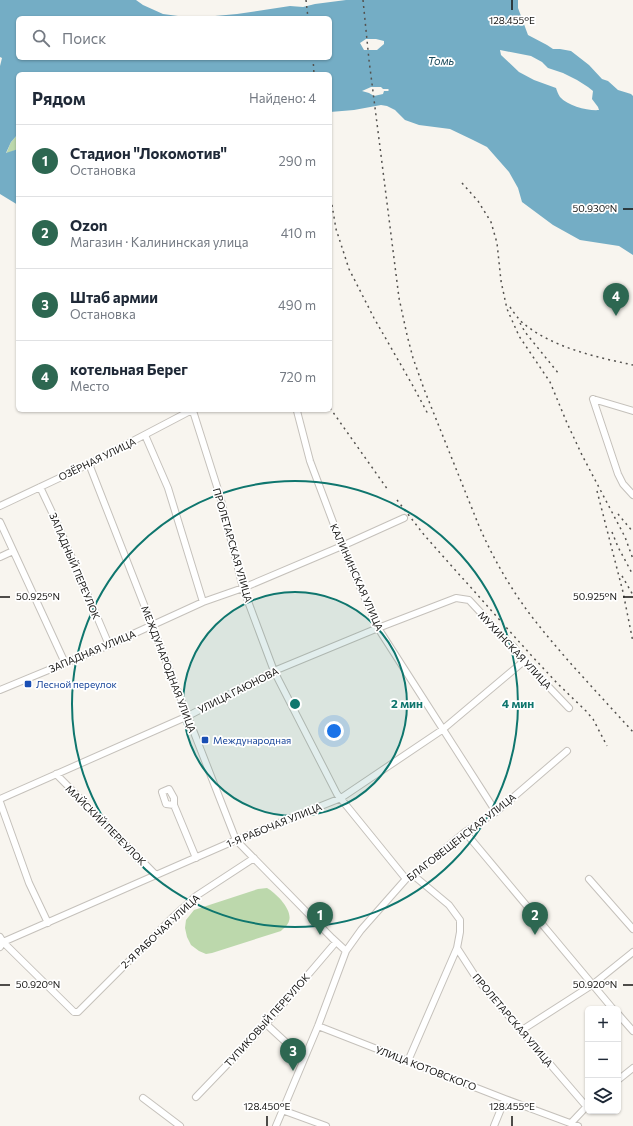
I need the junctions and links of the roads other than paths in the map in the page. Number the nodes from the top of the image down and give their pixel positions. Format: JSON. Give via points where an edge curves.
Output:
{"nodes":[{"id":1,"x":633,"y":411,"type":"edge"},
{"id":2,"x":188,"y":412,"type":"edge"},
{"id":3,"x":194,"y":412,"type":"edge"},
{"id":4,"x":297,"y":412,"type":"edge"},
{"id":5,"x":145,"y":435,"type":"junction"},
{"id":6,"x":89,"y":464,"type":"junction"},
{"id":7,"x":40,"y":487,"type":"junction"},
{"id":8,"x":633,"y":495,"type":"edge"},
{"id":9,"x":0,"y":506,"type":"edge"},
{"id":10,"x":404,"y":518,"type":"dead end"},
{"id":11,"x":0,"y":522,"type":"edge"},
{"id":12,"x":342,"y":546,"type":"junction"},
{"id":13,"x":13,"y":551,"type":"junction"},
{"id":14,"x":0,"y":557,"type":"edge"},
{"id":15,"x":243,"y":588,"type":"junction"},
{"id":16,"x":456,"y":598,"type":"joint"},
{"id":17,"x":203,"y":602,"type":"junction"},
{"id":18,"x":153,"y":625,"type":"junction"},
{"id":19,"x":378,"y":628,"type":"junction"},
{"id":20,"x":109,"y":645,"type":"junction"},
{"id":21,"x":524,"y":661,"type":"junction"},
{"id":22,"x":65,"y":663,"type":"junction"},
{"id":23,"x":274,"y":671,"type":"junction"},
{"id":24,"x":0,"y":690,"type":"edge"},
{"id":25,"x":569,"y":708,"type":"dead end"},
{"id":26,"x":188,"y":716,"type":"junction"},
{"id":27,"x":442,"y":730,"type":"junction"},
{"id":28,"x":567,"y":751,"type":"dead end"},
{"id":29,"x":56,"y":774,"type":"junction"},
{"id":30,"x":341,"y":798,"type":"junction"},
{"id":31,"x":0,"y":800,"type":"edge"},
{"id":32,"x":174,"y":805,"type":"dead end"},
{"id":33,"x":496,"y":812,"type":"junction"},
{"id":34,"x":465,"y":832,"type":"junction"},
{"id":35,"x":236,"y":840,"type":"junction"},
{"id":36,"x":196,"y":858,"type":"junction"},
{"id":37,"x":254,"y":858,"type":"junction"},
{"id":38,"x":156,"y":875,"type":"junction"},
{"id":39,"x":413,"y":875,"type":"junction"},
{"id":40,"x":406,"y":879,"type":"junction"},
{"id":41,"x":589,"y":879,"type":"dead end"},
{"id":42,"x":48,"y":923,"type":"junction"},
{"id":43,"x":633,"y":929,"type":"edge"},
{"id":44,"x":1,"y":942,"type":"edge"},
{"id":45,"x":336,"y":942,"type":"junction"},
{"id":46,"x":457,"y":948,"type":"junction"},
{"id":47,"x":346,"y":951,"type":"junction"},
{"id":48,"x":633,"y":952,"type":"edge"},
{"id":49,"x":592,"y":985,"type":"junction"},
{"id":50,"x":610,"y":1006,"type":"edge"},
{"id":51,"x":621,"y":1017,"type":"edge"},
{"id":52,"x":266,"y":1024,"type":"junction"},
{"id":53,"x":318,"y":1026,"type":"junction"},
{"id":54,"x":522,"y":1030,"type":"junction"},
{"id":55,"x":633,"y":1031,"type":"edge"},
{"id":56,"x":304,"y":1059,"type":"junction"},
{"id":57,"x":408,"y":1061,"type":"junction"},
{"id":58,"x":633,"y":1068,"type":"edge"},
{"id":59,"x":620,"y":1078,"type":"edge"},
{"id":60,"x":196,"y":1097,"type":"dead end"},
{"id":61,"x":143,"y":1098,"type":"dead end"},
{"id":62,"x":505,"y":1099,"type":"junction"},
{"id":63,"x":585,"y":1103,"type":"edge"},
{"id":64,"x":585,"y":1107,"type":"edge"},
{"id":65,"x":282,"y":1110,"type":"junction"},
{"id":66,"x":571,"y":1123,"type":"junction"},
{"id":67,"x":180,"y":1126,"type":"edge"},
{"id":68,"x":276,"y":1126,"type":"edge"},
{"id":69,"x":326,"y":1126,"type":"edge"},
{"id":70,"x":494,"y":1126,"type":"edge"},
{"id":71,"x":578,"y":1126,"type":"edge"}],
"edges":[{"from":1,"to":8,"type":"street","via":[[594,399],[618,474]]},
{"from":2,"to":5,"type":"street","name":"ОЗЁРНАЯ УЛИЦА"},
{"from":3,"to":15,"type":"street","name":"ПРОЛЕТАРСКАЯ УЛИЦА","via":[[220,496]]},
{"from":4,"to":12,"type":"street","name":"КАЛИНИНСКАЯ УЛИЦА","via":[[310,461]]},
{"from":5,"to":6,"type":"street","name":"ОЗЁРНАЯ УЛИЦА"},
{"from":5,"to":17,"type":"street","via":[[168,488]]},
{"from":6,"to":7,"type":"street","name":"ОЗЁРНАЯ УЛИЦА"},
{"from":6,"to":18,"type":"street","name":"МЕЖДУНАРОДНАЯ УЛИЦА"},
{"from":7,"to":9,"type":"street","name":"ОЗЁРНАЯ УЛИЦА"},
{"from":7,"to":20,"type":"street","name":"ЗАПАДНЫЙ ПЕРЕУЛОК"},
{"from":10,"to":12,"type":"street","name":"ЗАПАДНАЯ УЛИЦА"},
{"from":11,"to":13,"type":"street"},
{"from":12,"to":15,"type":"street","name":"ЗАПАДНАЯ УЛИЦА"},
{"from":12,"to":19,"type":"street","name":"КАЛИНИНСКАЯ УЛИЦА"},
{"from":13,"to":14,"type":"street"},
{"from":13,"to":22,"type":"street"},
{"from":15,"to":17,"type":"street","name":"ЗАПАДНАЯ УЛИЦА"},
{"from":15,"to":23,"type":"street","name":"ПРОЛЕТАРСКАЯ УЛИЦА"},
{"from":16,"to":19,"type":"street","name":"УЛИЦА ГАЮНОВА"},
{"from":16,"to":21,"type":"street","name":"МУХИНСКАЯ УЛИЦА","via":[[469,600]]},
{"from":17,"to":18,"type":"street","name":"ЗАПАДНАЯ УЛИЦА"},
{"from":18,"to":20,"type":"street","name":"ЗАПАДНАЯ УЛИЦА"},
{"from":18,"to":26,"type":"street","name":"МЕЖДУНАРОДНАЯ УЛИЦА"},
{"from":19,"to":23,"type":"street","name":"УЛИЦА ГАЮНОВА"},
{"from":19,"to":27,"type":"street","name":"КАЛИНИНСКАЯ УЛИЦА"},
{"from":20,"to":22,"type":"street","name":"ЗАПАДНАЯ УЛИЦА"},
{"from":21,"to":25,"type":"street","name":"МУХИНСКАЯ УЛИЦА"},
{"from":21,"to":27,"type":"street","name":"1-Я РАБОЧАЯ УЛИЦА"},
{"from":22,"to":24,"type":"street","name":"ЗАПАДНАЯ УЛИЦА"},
{"from":23,"to":26,"type":"street","name":"УЛИЦА ГАЮНОВА"},
{"from":23,"to":30,"type":"street","name":"ПРОЛЕТАРСКАЯ УЛИЦА"},
{"from":26,"to":29,"type":"street","name":"УЛИЦА ГАЮНОВА"},
{"from":26,"to":35,"type":"street","name":"МЕЖДУНАРОДНАЯ УЛИЦА"},
{"from":27,"to":30,"type":"street","name":"1-Я РАБОЧАЯ УЛИЦА"},
{"from":27,"to":33,"type":"street","name":"КАЛИНИНСКАЯ УЛИЦА"},
{"from":28,"to":33,"type":"street","name":"БЛАГОВЕЩЕНСКАЯ УЛИЦА"},
{"from":29,"to":31,"type":"street","name":"УЛИЦА ГАЮНОВА"},
{"from":29,"to":38,"type":"street","name":"МАЙСКИЙ ПЕРЕУЛОК"},
{"from":30,"to":35,"type":"street","name":"1-Я РАБОЧАЯ УЛИЦА"},
{"from":30,"to":40,"type":"street","name":"ПРОЛЕТАРСКАЯ УЛИЦА"},
{"from":31,"to":42,"type":"street","via":[[29,883]]},
{"from":32,"to":36,"type":"street"},
{"from":33,"to":34,"type":"street","name":"БЛАГОВЕЩЕНСКАЯ УЛИЦА"},
{"from":34,"to":39,"type":"street","name":"БЛАГОВЕЩЕНСКАЯ УЛИЦА"},
{"from":34,"to":49,"type":"street"},
{"from":35,"to":36,"type":"street","name":"1-Я РАБОЧАЯ УЛИЦА"},
{"from":35,"to":37,"type":"street","name":"МЕЖДУНАРОДНАЯ УЛИЦА"},
{"from":36,"to":38,"type":"street","name":"1-Я РАБОЧАЯ УЛИЦА"},
{"from":37,"to":44,"type":"street","name":"2-Я РАБОЧАЯ УЛИЦА","via":[[196,896],[78,1012],[74,1012]]},
{"from":37,"to":45,"type":"street","name":"МЕЖДУНАРОДНАЯ УЛИЦА"},
{"from":38,"to":42,"type":"street","name":"1-Я РАБОЧАЯ УЛИЦА"},
{"from":39,"to":40,"type":"street","name":"БЛАГОВЕЩЕНСКАЯ УЛИЦА"},
{"from":39,"to":46,"type":"street","via":[[449,904],[460,920]]},
{"from":40,"to":47,"type":"street","name":"БЛАГОВЕЩЕНСКАЯ УЛИЦА"},
{"from":41,"to":43,"type":"street"},
{"from":42,"to":44,"type":"street","name":"1-Я РАБОЧАЯ УЛИЦА"},
{"from":45,"to":47,"type":"street","name":"МЕЖДУНАРОДНАЯ УЛИЦА"},
{"from":45,"to":52,"type":"street","name":"ТУПИКОВЫЙ ПЕРЕУЛОК"},
{"from":46,"to":54,"type":"street","name":"ПРОЛЕТАРСКАЯ УЛИЦА","via":[[477,979]]},
{"from":46,"to":57,"type":"street"},
{"from":47,"to":53,"type":"street","name":"БЛАГОВЕЩЕНСКАЯ УЛИЦА"},
{"from":48,"to":49,"type":"street"},
{"from":49,"to":50,"type":"street"},
{"from":49,"to":54,"type":"street"},
{"from":51,"to":55,"type":"street"},
{"from":52,"to":56,"type":"street"},
{"from":52,"to":60,"type":"street","name":"ТУПИКОВЫЙ ПЕРЕУЛОК"},
{"from":53,"to":56,"type":"street","name":"БЛАГОВЕЩЕНСКАЯ УЛИЦА"},
{"from":53,"to":57,"type":"street","name":"УЛИЦА КОТОВСКОГО"},
{"from":54,"to":63,"type":"street","name":"ПРОЛЕТАРСКАЯ УЛИЦА"},
{"from":56,"to":65,"type":"street","name":"БЛАГОВЕЩЕНСКАЯ УЛИЦА"},
{"from":57,"to":62,"type":"street","name":"УЛИЦА КОТОВСКОГО"},
{"from":58,"to":59,"type":"street"},
{"from":61,"to":67,"type":"street"},
{"from":62,"to":66,"type":"street","name":"УЛИЦА КОТОВСКОГО"},
{"from":62,"to":70,"type":"street"},
{"from":64,"to":66,"type":"street"},
{"from":65,"to":68,"type":"street","name":"БЛАГОВЕЩЕНСКАЯ УЛИЦА"},
{"from":65,"to":69,"type":"street"},
{"from":66,"to":71,"type":"street","name":"УЛИЦА КОТОВСКОГО"}]}
